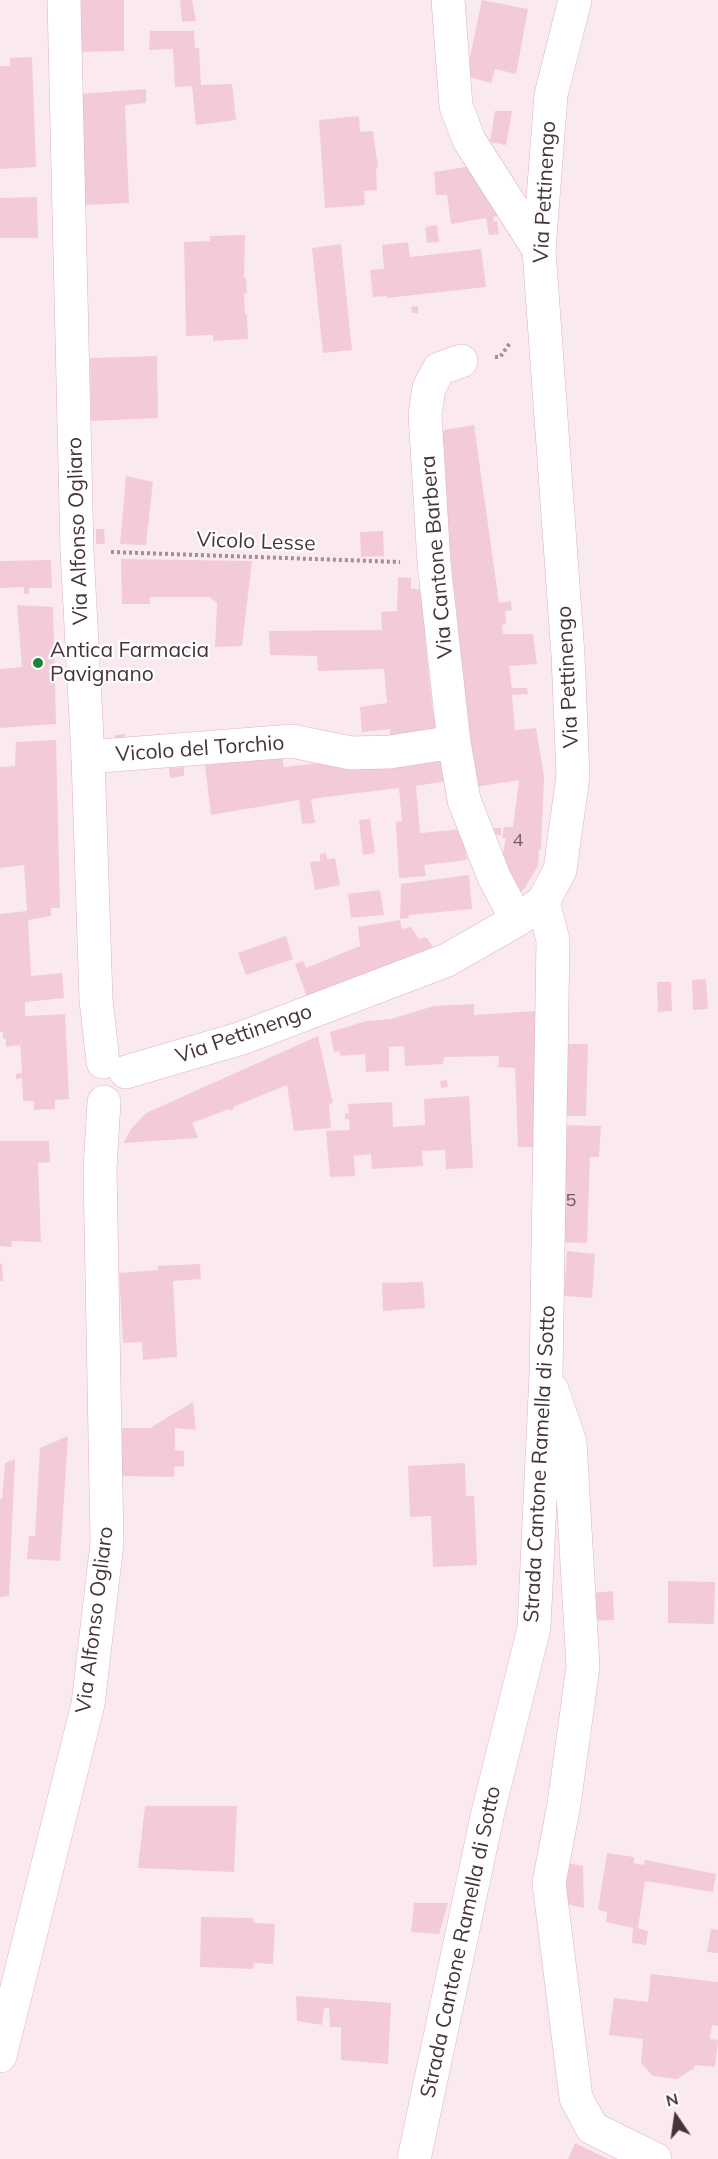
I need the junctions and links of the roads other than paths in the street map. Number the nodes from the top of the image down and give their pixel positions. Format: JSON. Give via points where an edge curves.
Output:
{"nodes":[{"id":1,"x":64,"y":0,"type":"edge"},
{"id":2,"x":448,"y":0,"type":"edge"},
{"id":3,"x":575,"y":0,"type":"edge"},
{"id":4,"x":539,"y":250,"type":"junction"},
{"id":5,"x":461,"y":361,"type":"road end"},
{"id":6,"x":454,"y":742,"type":"junction"},
{"id":7,"x":88,"y":757,"type":"junction"},
{"id":8,"x":530,"y":911,"type":"junction"},
{"id":9,"x":115,"y":1067,"type":"junction"},
{"id":10,"x":546,"y":1374,"type":"junction"},
{"id":11,"x":0,"y":2056,"type":"edge"},
{"id":12,"x":414,"y":2159,"type":"edge"},
{"id":13,"x":655,"y":2159,"type":"edge"}],
"edges":[{"from":1,"to":7,"type":"main road","name":"Via Alfonso Ogliaro","via":[[77,551]]},
{"from":2,"to":4,"type":"main road","via":[[456,106],[469,140]]},
{"from":3,"to":4,"type":"main road","name":"Via Pettinengo","via":[[551,95]]},
{"from":4,"to":8,"type":"main road","name":"Via Pettinengo","via":[[573,776],[560,870]]},
{"from":5,"to":6,"type":"main road","name":"Via Cantone Barbera","via":[[439,369],[429,388],[425,414],[434,563]]},
{"from":6,"to":7,"type":"main road","name":"Vicolo del Torchio","via":[[390,752],[351,753],[292,741]]},
{"from":6,"to":8,"type":"main road","name":"Via Cantone Barbera","via":[[464,800],[494,877]]},
{"from":7,"to":9,"type":"main road","name":"Via Alfonso Ogliaro","via":[[96,999]]},
{"from":8,"to":9,"type":"main road","name":"Via Pettinengo","via":[[447,960],[242,1038]]},
{"from":8,"to":10,"type":"main road","name":"Strada Cantone Ramella di Sotto","via":[[554,940]]},
{"from":9,"to":11,"type":"main road","name":"Via Alfonso Ogliaro","via":[[129,1084],[123,1097],[104,1102],[100,1168],[107,1543],[88,1704]]},
{"from":10,"to":12,"type":"main road","name":"Strada Cantone Ramella di Sotto","via":[[534,1628],[488,1812]]},
{"from":10,"to":13,"type":"main road","via":[[570,1442],[583,1667],[549,1883],[576,2098],[592,2128]]}]}
